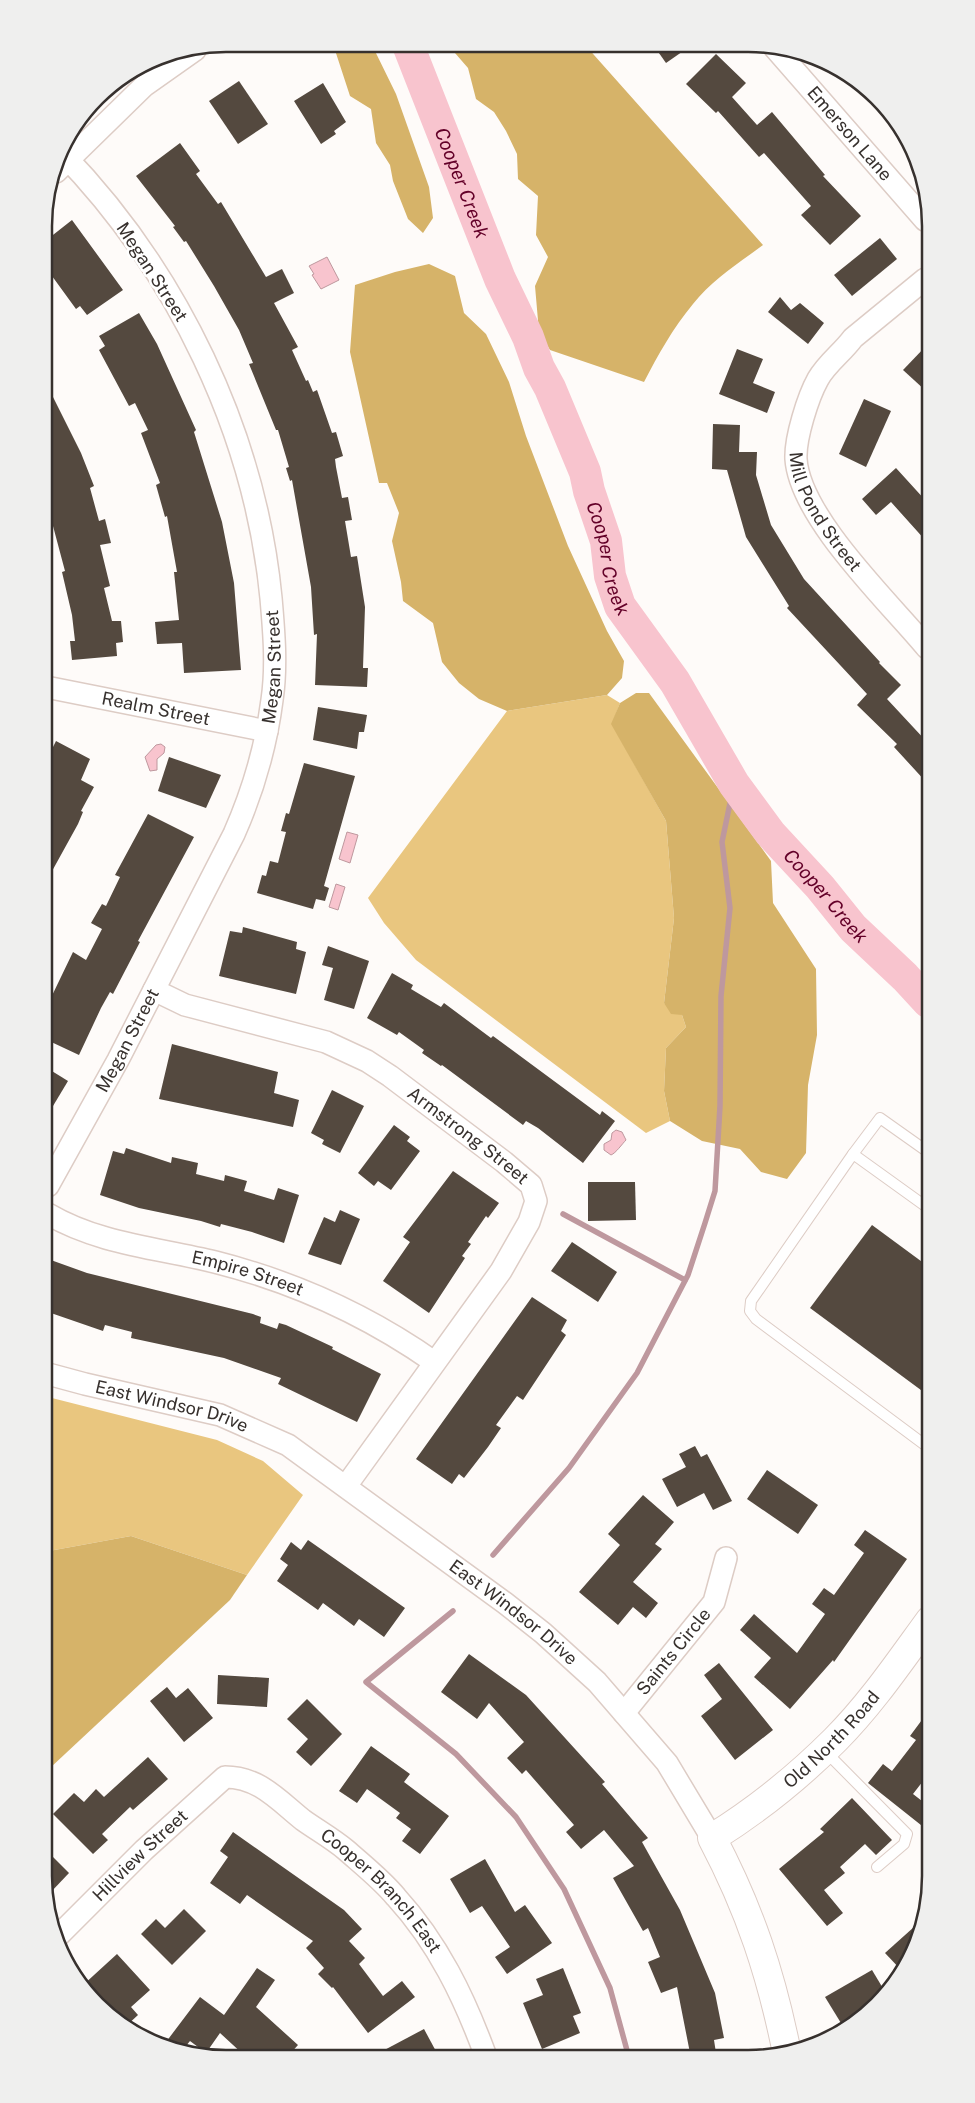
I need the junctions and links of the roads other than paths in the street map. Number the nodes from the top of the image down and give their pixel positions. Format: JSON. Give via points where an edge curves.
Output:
{"nodes":[{"id":1,"x":785,"y":57,"type":"edge"},
{"id":2,"x":182,"y":59,"type":"edge"},
{"id":3,"x":68,"y":156,"type":"edge"},
{"id":4,"x":65,"y":163,"type":"edge"},
{"id":5,"x":922,"y":216,"type":"edge"},
{"id":6,"x":922,"y":280,"type":"edge"},
{"id":7,"x":922,"y":643,"type":"edge"},
{"id":8,"x":53,"y":687,"type":"edge"},
{"id":9,"x":267,"y":731,"type":"junction"},
{"id":10,"x":154,"y":990,"type":"junction"},
{"id":11,"x":922,"y":1148,"type":"edge"},
{"id":12,"x":853,"y":1154,"type":"junction"},
{"id":13,"x":52,"y":1178,"type":"edge"},
{"id":14,"x":922,"y":1204,"type":"edge"},
{"id":15,"x":52,"y":1216,"type":"edge"},
{"id":16,"x":434,"y":1362,"type":"junction"},
{"id":17,"x":52,"y":1375,"type":"edge"},
{"id":18,"x":922,"y":1443,"type":"edge"},
{"id":19,"x":346,"y":1486,"type":"junction"},
{"id":20,"x":726,"y":1558,"type":"dead end"},
{"id":21,"x":922,"y":1631,"type":"edge"},
{"id":22,"x":624,"y":1713,"type":"junction"},
{"id":23,"x":824,"y":1750,"type":"junction"},
{"id":24,"x":225,"y":1777,"type":"joint"},
{"id":25,"x":712,"y":1838,"type":"junction"},
{"id":26,"x":877,"y":1867,"type":"dead end"},
{"id":27,"x":62,"y":1932,"type":"edge"},
{"id":28,"x":785,"y":2047,"type":"edge"},
{"id":29,"x":483,"y":2050,"type":"edge"}],
"edges":[{"from":1,"to":5,"type":"street","name":"Emerson Lane"},
{"from":2,"to":3,"type":"street","via":[[144,86]]},
{"from":4,"to":9,"type":"street","name":"Megan Street","via":[[101,197],[140,248],[174,301],[208,366],[234,433],[264,540],[270,586],[275,662]]},
{"from":6,"to":7,"type":"street","name":"Mill Pond Street","via":[[853,338],[828,365],[805,406],[796,459],[805,491],[846,557]]},
{"from":8,"to":9,"type":"street","name":"Realm Street"},
{"from":9,"to":10,"type":"street","name":"Megan Street","via":[[250,796],[234,834]]},
{"from":10,"to":13,"type":"street","name":"Megan Street"},
{"from":10,"to":16,"type":"street","name":"Armstrong Street","via":[[185,1005],[301,1034],[347,1050],[390,1076],[531,1185],[535,1192],[534,1209],[516,1246]]},
{"from":11,"to":12,"type":"lane","via":[[880,1118]]},
{"from":12,"to":14,"type":"lane"},
{"from":12,"to":18,"type":"lane","via":[[751,1301],[750,1310],[756,1319]]},
{"from":15,"to":16,"type":"street","name":"Empire Street","via":[[113,1240],[214,1262],[297,1287],[343,1307],[403,1340]]},
{"from":16,"to":19,"type":"street","name":"Armstrong Street"},
{"from":17,"to":19,"type":"street","name":"East Windsor Drive","via":[[192,1408],[245,1425],[288,1445]]},
{"from":19,"to":22,"type":"street","name":"East Windsor Drive","via":[[543,1632],[597,1682]]},
{"from":20,"to":22,"type":"street","name":"Saints Circle","via":[[714,1602]]},
{"from":21,"to":23,"type":"street","name":"Old North Road","via":[[878,1691]]},
{"from":22,"to":25,"type":"street","name":"East Windsor Drive","via":[[667,1763]]},
{"from":23,"to":25,"type":"street","name":"Old North Road","via":[[756,1810]]},
{"from":23,"to":26,"type":"lane","via":[[907,1834],[904,1844]]},
{"from":24,"to":27,"type":"street","name":"Hillview Street","via":[[144,1850]]},
{"from":24,"to":29,"type":"street","name":"Cooper Branch East","via":[[242,1777],[281,1801],[345,1849],[396,1896],[434,1945],[466,2005]]},
{"from":25,"to":28,"type":"street","name":"East Windsor Drive","via":[[752,1923],[774,1994]]}]}
